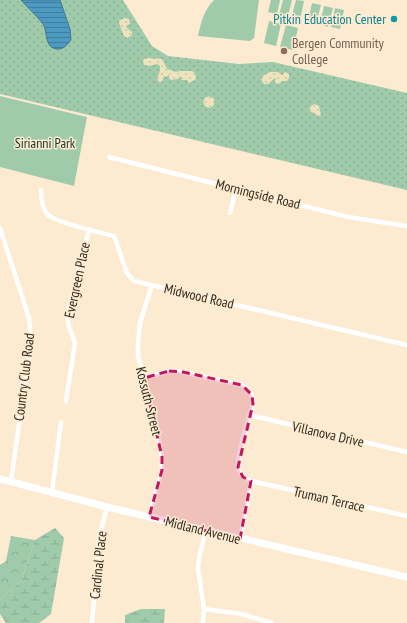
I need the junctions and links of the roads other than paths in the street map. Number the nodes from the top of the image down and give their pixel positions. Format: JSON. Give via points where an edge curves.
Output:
{"nodes":[{"id":1,"x":109,"y":157,"type":"dead end"},
{"id":2,"x":236,"y":189,"type":"junction"},
{"id":3,"x":41,"y":190,"type":"dead end"},
{"id":4,"x":230,"y":213,"type":"dead end"},
{"id":5,"x":407,"y":226,"type":"edge"},
{"id":6,"x":0,"y":228,"type":"edge"},
{"id":7,"x":88,"y":229,"type":"junction"},
{"id":8,"x":152,"y":286,"type":"junction"},
{"id":9,"x":407,"y":345,"type":"edge"},
{"id":10,"x":144,"y":378,"type":"junction"},
{"id":11,"x":66,"y":401,"type":"dead end"},
{"id":12,"x":249,"y":415,"type":"junction"},
{"id":13,"x":61,"y":422,"type":"dead end"},
{"id":14,"x":407,"y":452,"type":"edge"},
{"id":15,"x":0,"y":479,"type":"edge"},
{"id":16,"x":11,"y":481,"type":"junction"},
{"id":17,"x":251,"y":481,"type":"junction"},
{"id":18,"x":52,"y":492,"type":"junction"},
{"id":19,"x":107,"y":507,"type":"junction"},
{"id":20,"x":407,"y":516,"type":"edge"},
{"id":21,"x":149,"y":517,"type":"junction"},
{"id":22,"x":206,"y":531,"type":"junction"},
{"id":23,"x":240,"y":539,"type":"junction"},
{"id":24,"x":407,"y":577,"type":"edge"},
{"id":25,"x":204,"y":609,"type":"junction"},
{"id":26,"x":92,"y":623,"type":"edge"},
{"id":27,"x":203,"y":623,"type":"edge"},
{"id":28,"x":272,"y":623,"type":"edge"}],
"edges":[{"from":1,"to":2,"type":"street","name":"Morningside Road"},
{"from":2,"to":4,"type":"street"},
{"from":2,"to":5,"type":"street","name":"Morningside Road","via":[[348,217]]},
{"from":3,"to":7,"type":"street","name":"Midwood Road","via":[[43,205],[49,215]]},
{"from":6,"to":16,"type":"street","name":"Country Club Road","via":[[31,330]]},
{"from":7,"to":8,"type":"street","name":"Midwood Road","via":[[114,236],[127,273],[134,281]]},
{"from":7,"to":11,"type":"street","name":"Evergreen Place","via":[[67,315],[75,343]]},
{"from":8,"to":9,"type":"street","name":"Midwood Road"},
{"from":8,"to":10,"type":"street","name":"Kossuth Street","via":[[138,334],[138,356]]},
{"from":10,"to":12,"type":"street","via":[[176,371],[242,385],[253,399]]},
{"from":10,"to":21,"type":"street","name":"Kossuth Street","via":[[162,457],[162,470]]},
{"from":12,"to":14,"type":"street","name":"Villanova Drive"},
{"from":12,"to":17,"type":"street","via":[[238,467],[243,477]]},
{"from":13,"to":18,"type":"street"},
{"from":15,"to":16,"type":"street","name":"Midland Avenue"},
{"from":16,"to":18,"type":"street","name":"Midland Avenue"},
{"from":17,"to":20,"type":"street","name":"Truman Terrace"},
{"from":17,"to":23,"type":"street"},
{"from":18,"to":19,"type":"street","name":"Midland Avenue"},
{"from":19,"to":21,"type":"street","name":"Midland Avenue"},
{"from":19,"to":26,"type":"street","name":"Cardinal Place","via":[[99,539]]},
{"from":21,"to":22,"type":"street","name":"Midland Avenue"},
{"from":22,"to":23,"type":"street","name":"Midland Avenue"},
{"from":22,"to":25,"type":"street","via":[[198,568]]},
{"from":23,"to":24,"type":"street","name":"Midland Avenue"},
{"from":25,"to":27,"type":"street"},
{"from":25,"to":28,"type":"street","via":[[241,614]]}]}
